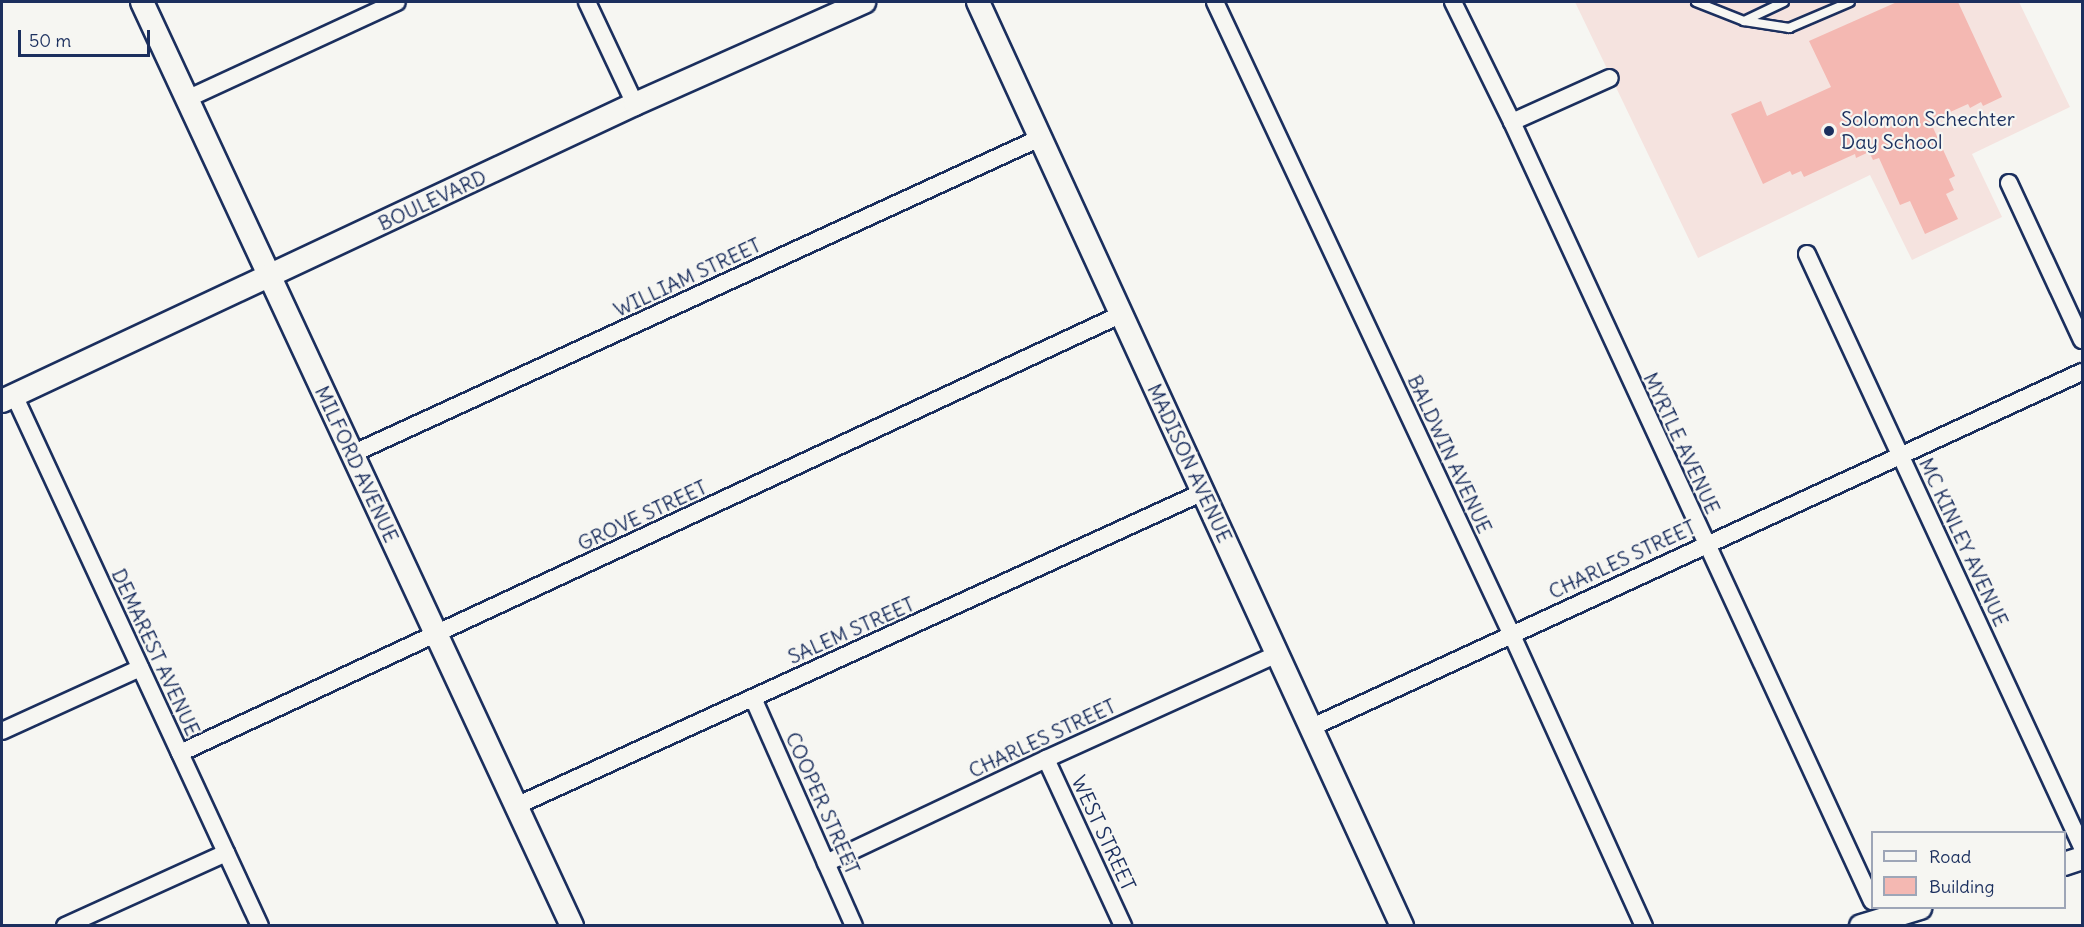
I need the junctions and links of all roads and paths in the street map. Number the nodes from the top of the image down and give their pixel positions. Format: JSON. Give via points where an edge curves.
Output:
{"nodes":[{"id":1,"x":142,"y":2,"type":"edge"},
{"id":2,"x":396,"y":2,"type":"edge"},
{"id":3,"x":587,"y":2,"type":"edge"},
{"id":4,"x":864,"y":2,"type":"edge"},
{"id":5,"x":978,"y":2,"type":"edge"},
{"id":6,"x":1215,"y":2,"type":"edge"},
{"id":7,"x":1453,"y":2,"type":"edge"},
{"id":8,"x":1696,"y":2,"type":"edge"},
{"id":9,"x":1784,"y":2,"type":"edge"},
{"id":10,"x":1850,"y":2,"type":"edge"},
{"id":11,"x":1744,"y":21,"type":"junction"},
{"id":12,"x":1610,"y":78,"type":"dead end"},
{"id":13,"x":188,"y":99,"type":"junction"},
{"id":14,"x":635,"y":104,"type":"junction"},
{"id":15,"x":1512,"y":122,"type":"junction"},
{"id":16,"x":1040,"y":138,"type":"junction"},
{"id":17,"x":2009,"y":183,"type":"dead end"},
{"id":18,"x":1807,"y":254,"type":"dead end"},
{"id":19,"x":270,"y":276,"type":"junction"},
{"id":20,"x":1122,"y":314,"type":"junction"},
{"id":21,"x":2082,"y":340,"type":"edge"},
{"id":22,"x":2082,"y":372,"type":"edge"},
{"id":23,"x":8,"y":398,"type":"edge"},
{"id":24,"x":352,"y":454,"type":"junction"},
{"id":25,"x":1900,"y":455,"type":"junction"},
{"id":26,"x":1203,"y":492,"type":"junction"},
{"id":27,"x":1705,"y":544,"type":"junction"},
{"id":28,"x":1511,"y":633,"type":"junction"},
{"id":29,"x":436,"y":634,"type":"junction"},
{"id":30,"x":1277,"y":654,"type":"junction"},
{"id":31,"x":141,"y":668,"type":"junction"},
{"id":32,"x":753,"y":698,"type":"junction"},
{"id":33,"x":1310,"y":728,"type":"junction"},
{"id":34,"x":2,"y":731,"type":"edge"},
{"id":35,"x":180,"y":753,"type":"junction"},
{"id":36,"x":1046,"y":759,"type":"junction"},
{"id":37,"x":516,"y":806,"type":"junction"},
{"id":38,"x":2082,"y":847,"type":"edge"},
{"id":39,"x":226,"y":853,"type":"junction"},
{"id":40,"x":2082,"y":858,"type":"edge"},
{"id":41,"x":826,"y":863,"type":"junction"},
{"id":42,"x":2066,"y":863,"type":"edge"},
{"id":43,"x":1914,"y":909,"type":"edge"},
{"id":44,"x":1874,"y":916,"type":"edge"},
{"id":45,"x":65,"y":926,"type":"edge"},
{"id":46,"x":260,"y":926,"type":"edge"},
{"id":47,"x":572,"y":926,"type":"edge"},
{"id":48,"x":854,"y":926,"type":"edge"},
{"id":49,"x":1123,"y":926,"type":"edge"},
{"id":50,"x":1402,"y":926,"type":"edge"},
{"id":51,"x":1644,"y":926,"type":"edge"}],
"edges":[{"from":1,"to":13,"type":"street","name":"MILFORD AVENUE"},
{"from":2,"to":13,"type":"street"},
{"from":3,"to":14,"type":"street"},
{"from":4,"to":14,"type":"street","name":"BOULEVARD"},
{"from":5,"to":16,"type":"street","name":"MADISON AVENUE"},
{"from":6,"to":28,"type":"street","name":"BALDWIN AVENUE"},
{"from":7,"to":15,"type":"street","name":"MYRTLE AVENUE"},
{"from":8,"to":11,"type":"lane"},
{"from":9,"to":11,"type":"lane"},
{"from":10,"to":11,"type":"lane","via":[[1789,28]]},
{"from":12,"to":15,"type":"street"},
{"from":13,"to":19,"type":"street","name":"MILFORD AVENUE"},
{"from":14,"to":19,"type":"street","name":"BOULEVARD"},
{"from":15,"to":27,"type":"street","name":"MYRTLE AVENUE"},
{"from":16,"to":20,"type":"street","name":"MADISON AVENUE"},
{"from":16,"to":24,"type":"street","name":"WILLIAM STREET"},
{"from":17,"to":21,"type":"street"},
{"from":18,"to":25,"type":"street","name":"MC KINLEY AVENUE"},
{"from":19,"to":23,"type":"street","name":"BOULEVARD"},
{"from":19,"to":24,"type":"street","name":"MILFORD AVENUE"},
{"from":20,"to":26,"type":"street","name":"MADISON AVENUE"},
{"from":20,"to":29,"type":"street","name":"GROVE STREET"},
{"from":22,"to":25,"type":"street","name":"CHARLES STREET"},
{"from":23,"to":31,"type":"street","name":"DEMAREST AVENUE"},
{"from":24,"to":29,"type":"street","name":"MILFORD AVENUE"},
{"from":25,"to":27,"type":"street","name":"CHARLES STREET"},
{"from":25,"to":38,"type":"street","name":"MC KINLEY AVENUE"},
{"from":26,"to":30,"type":"street","name":"MADISON AVENUE"},
{"from":26,"to":32,"type":"street","name":"SALEM STREET"},
{"from":27,"to":28,"type":"street","name":"CHARLES STREET"},
{"from":27,"to":44,"type":"street","name":"MYRTLE AVENUE"},
{"from":28,"to":33,"type":"street","name":"CHARLES STREET"},
{"from":28,"to":51,"type":"street","name":"BALDWIN AVENUE"},
{"from":29,"to":35,"type":"street","name":"GROVE STREET"},
{"from":29,"to":37,"type":"street","name":"MILFORD AVENUE"},
{"from":30,"to":33,"type":"street","name":"MADISON AVENUE"},
{"from":30,"to":36,"type":"street","name":"CHARLES STREET"},
{"from":31,"to":34,"type":"street"},
{"from":31,"to":35,"type":"street","name":"DEMAREST AVENUE"},
{"from":32,"to":37,"type":"street","name":"SALEM STREET"},
{"from":32,"to":41,"type":"street","name":"COOPER STREET"},
{"from":33,"to":50,"type":"street","name":"MADISON AVENUE"},
{"from":35,"to":39,"type":"street","name":"DEMAREST AVENUE"},
{"from":36,"to":41,"type":"street","name":"CHARLES STREET"},
{"from":36,"to":49,"type":"street","name":"WEST STREET"},
{"from":37,"to":47,"type":"street","name":"MILFORD AVENUE"},
{"from":39,"to":45,"type":"street"},
{"from":39,"to":46,"type":"street","name":"DEMAREST AVENUE"},
{"from":40,"to":42,"type":"street"},
{"from":41,"to":48,"type":"street","name":"COOPER STREET"},
{"from":43,"to":44,"type":"street"}]}
